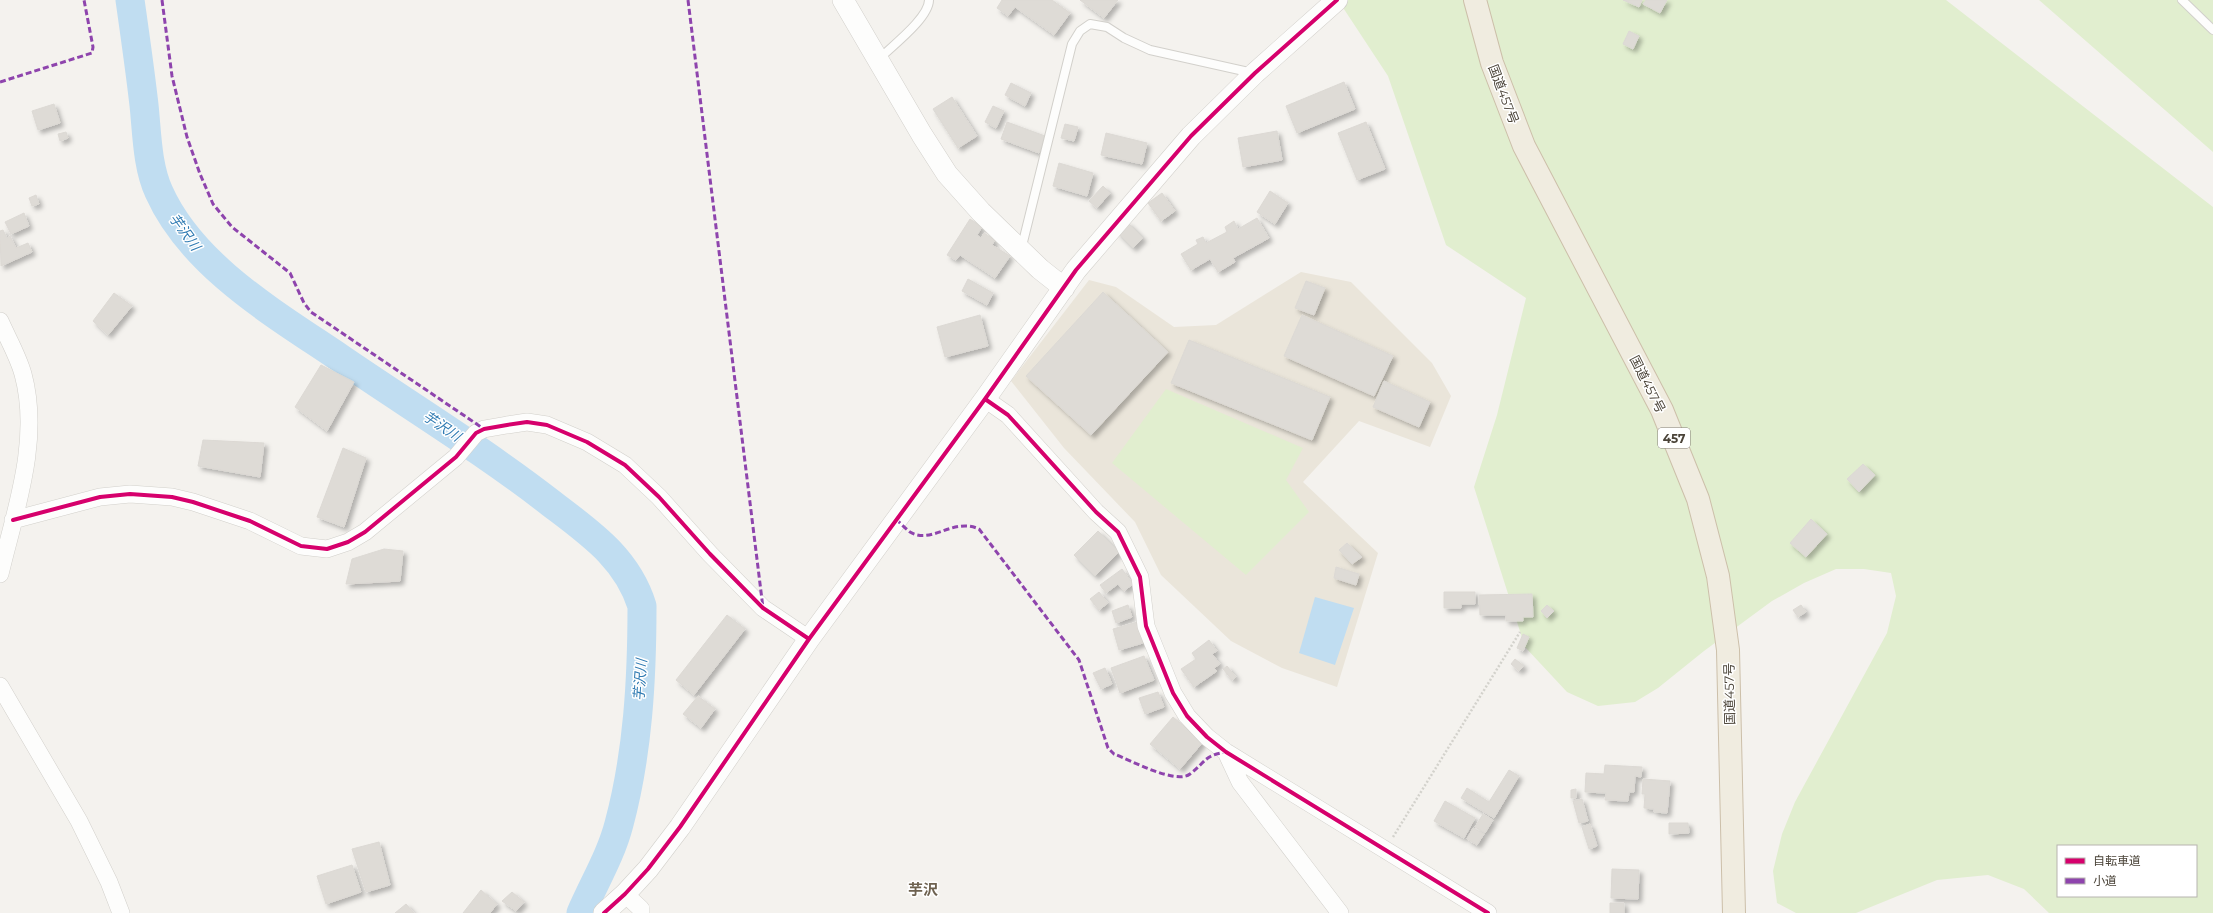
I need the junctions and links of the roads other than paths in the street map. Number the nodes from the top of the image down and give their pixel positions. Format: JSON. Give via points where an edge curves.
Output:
{"nodes":[{"id":1,"x":843,"y":0,"type":"edge"},
{"id":2,"x":929,"y":0,"type":"edge"},
{"id":3,"x":1336,"y":0,"type":"edge"},
{"id":4,"x":1475,"y":0,"type":"edge"},
{"id":5,"x":2182,"y":0,"type":"edge"},
{"id":6,"x":2213,"y":30,"type":"edge"},
{"id":7,"x":877,"y":60,"type":"junction"},
{"id":8,"x":1255,"y":73,"type":"junction"},
{"id":9,"x":1021,"y":250,"type":"junction"},
{"id":10,"x":1064,"y":288,"type":"junction"},
{"id":11,"x":0,"y":321,"type":"edge"},
{"id":12,"x":985,"y":399,"type":"junction"},
{"id":13,"x":13,"y":520,"type":"junction"},
{"id":14,"x":0,"y":574,"type":"edge"},
{"id":15,"x":809,"y":638,"type":"junction"},
{"id":16,"x":0,"y":686,"type":"edge"},
{"id":17,"x":1226,"y":752,"type":"junction"},
{"id":18,"x":625,"y":894,"type":"junction"},
{"id":19,"x":121,"y":913,"type":"edge"},
{"id":20,"x":604,"y":913,"type":"edge"},
{"id":21,"x":641,"y":913,"type":"edge"},
{"id":22,"x":1340,"y":913,"type":"edge"},
{"id":23,"x":1488,"y":913,"type":"edge"},
{"id":24,"x":1734,"y":913,"type":"edge"}],
"edges":[{"from":1,"to":7,"type":"street"},
{"from":2,"to":7,"type":"lane","via":[[922,18]]},
{"from":3,"to":8,"type":"street"},
{"from":4,"to":24,"type":"highway","name":"国道457号","number":"457","via":[[1492,64],[1524,146],[1662,410],[1698,499],[1718,576],[1728,650]]},
{"from":5,"to":6,"type":"lane"},
{"from":7,"to":9,"type":"street","via":[[947,174],[981,212]]},
{"from":8,"to":9,"type":"lane","via":[[1150,50],[1107,27],[1090,24],[1080,31],[1072,44]]},
{"from":8,"to":10,"type":"street","via":[[1191,136],[1076,270]]},
{"from":9,"to":10,"type":"street"},
{"from":10,"to":12,"type":"street"},
{"from":11,"to":13,"type":"street","via":[[22,373],[29,416],[25,465]]},
{"from":12,"to":15,"type":"street"},
{"from":12,"to":17,"type":"street","via":[[1008,415],[1096,512],[1118,532],[1140,577],[1146,626],[1174,693],[1187,716]]},
{"from":13,"to":14,"type":"street"},
{"from":13,"to":15,"type":"street","via":[[100,497],[130,494],[172,497],[250,521],[301,546],[327,549],[348,542],[365,532],[456,457],[476,433],[484,429],[527,422],[547,425],[587,442],[624,465],[659,497],[763,608]]},
{"from":15,"to":18,"type":"street","via":[[680,827]]},
{"from":16,"to":19,"type":"street","via":[[79,821],[110,882]]},
{"from":17,"to":22,"type":"street","via":[[1240,782]]},
{"from":17,"to":23,"type":"street"},
{"from":18,"to":20,"type":"street"},
{"from":18,"to":21,"type":"street"}]}
